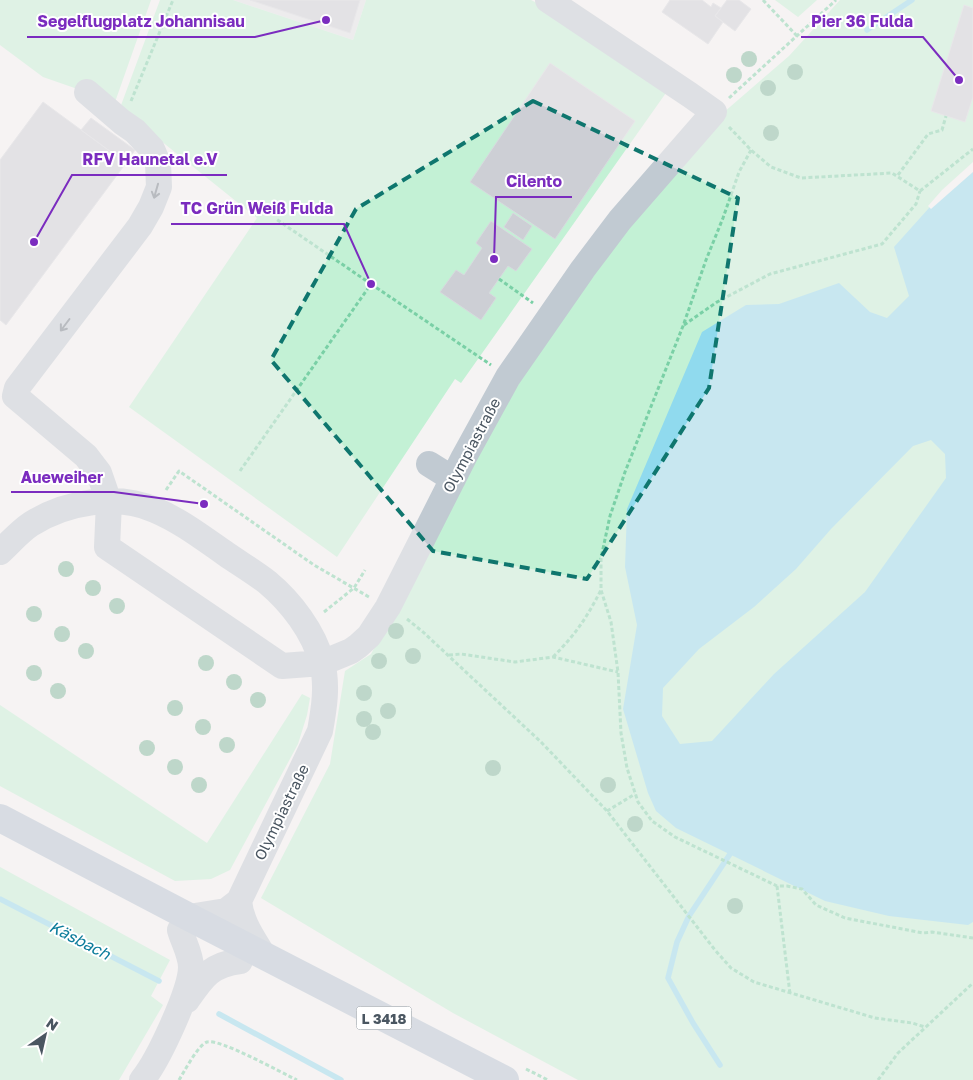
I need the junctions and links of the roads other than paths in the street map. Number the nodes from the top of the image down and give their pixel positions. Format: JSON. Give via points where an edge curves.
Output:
{"nodes":[{"id":1,"x":548,"y":0,"type":"edge"},
{"id":2,"x":87,"y":92,"type":"dead end"},
{"id":3,"x":11,"y":390,"type":"edge"},
{"id":4,"x":429,"y":464,"type":"dead end"},
{"id":5,"x":453,"y":479,"type":"junction"},
{"id":6,"x":110,"y":502,"type":"junction"},
{"id":7,"x":0,"y":552,"type":"edge"},
{"id":8,"x":322,"y":663,"type":"junction"},
{"id":9,"x":0,"y":818,"type":"edge"},
{"id":10,"x":0,"y":830,"type":"edge"},
{"id":11,"x":239,"y":901,"type":"junction"},
{"id":12,"x":184,"y":923,"type":"junction"},
{"id":13,"x":251,"y":958,"type":"junction"},
{"id":14,"x":178,"y":1013,"type":"junction"},
{"id":15,"x":142,"y":1080,"type":"edge"},
{"id":16,"x":477,"y":1080,"type":"edge"},
{"id":17,"x":505,"y":1080,"type":"edge"}],
"edges":[{"from":1,"to":5,"type":"street","name":"Olympiastraße","via":[[714,112],[620,220],[549,315],[508,377]]},
{"from":2,"to":3,"type":"street","one_way":true,"via":[[152,149],[158,163],[159,188],[140,226]]},
{"from":3,"to":6,"type":"street","via":[[86,456],[98,472]]},
{"from":4,"to":5,"type":"street"},
{"from":5,"to":8,"type":"street","name":"Olympiastraße","via":[[388,607],[369,636],[351,651]]},
{"from":6,"to":7,"type":"street","name":"Olympiastraße","via":[[63,508],[30,524]]},
{"from":6,"to":8,"type":"street","name":"Olympiastraße","via":[[130,503],[170,517],[266,582],[288,603],[307,630]]},
{"from":6,"to":8,"type":"street","via":[[106,547],[282,666]]},
{"from":8,"to":11,"type":"street","name":"Olympiastraße","via":[[325,706],[320,731]]},
{"from":9,"to":12,"type":"main road","number":"L 3418"},
{"from":10,"to":12,"type":"main road","number":"L 3418"},
{"from":11,"to":12,"type":"street","via":[[226,911]]},
{"from":11,"to":13,"type":"street"},
{"from":12,"to":13,"type":"main road","number":"L 3418"},
{"from":12,"to":14,"type":"street","via":[[191,965],[189,982]]},
{"from":13,"to":14,"type":"street","via":[[211,970]]},
{"from":13,"to":16,"type":"main road","number":"L 3418"},
{"from":13,"to":17,"type":"main road","number":"L 3418"},
{"from":14,"to":15,"type":"street"}]}
